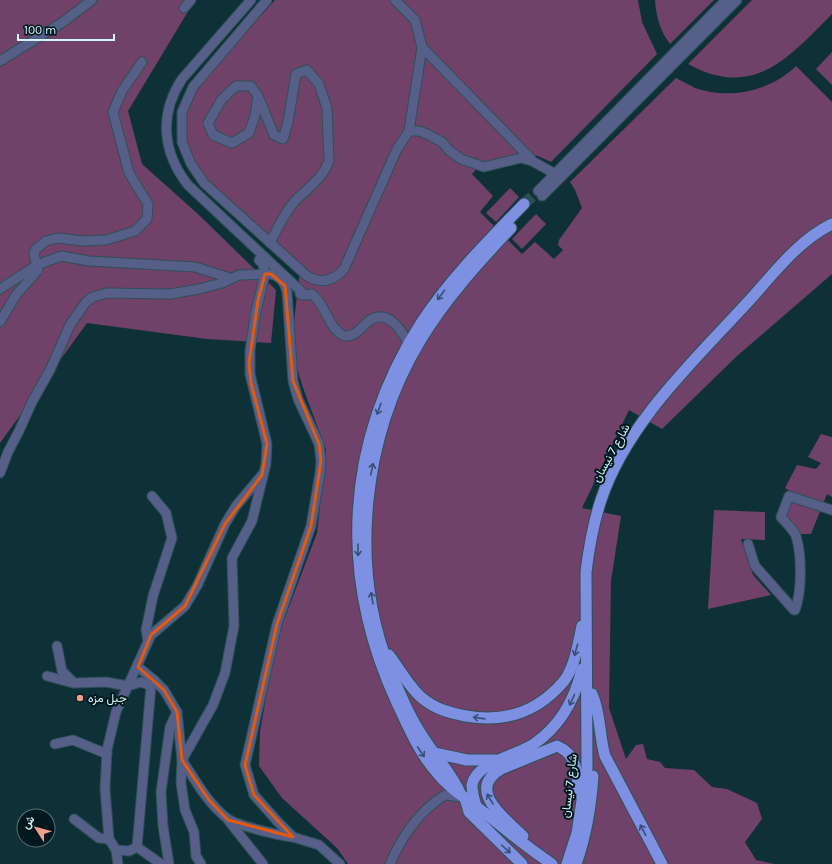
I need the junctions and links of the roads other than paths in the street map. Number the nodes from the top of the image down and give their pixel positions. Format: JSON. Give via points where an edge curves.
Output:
{"nodes":[{"id":1,"x":92,"y":0,"type":"edge"},
{"id":2,"x":191,"y":0,"type":"edge"},
{"id":3,"x":251,"y":0,"type":"edge"},
{"id":4,"x":268,"y":0,"type":"edge"},
{"id":5,"x":395,"y":0,"type":"edge"},
{"id":6,"x":726,"y":0,"type":"edge"},
{"id":7,"x":737,"y":0,"type":"edge"},
{"id":8,"x":184,"y":8,"type":"dead end"},
{"id":9,"x":422,"y":47,"type":"junction"},
{"id":10,"x":0,"y":61,"type":"edge"},
{"id":11,"x":142,"y":62,"type":"dead end"},
{"id":12,"x":258,"y":96,"type":"junction"},
{"id":13,"x":409,"y":131,"type":"junction"},
{"id":14,"x":532,"y":161,"type":"junction"},
{"id":15,"x":557,"y":176,"type":"junction"},
{"id":16,"x":540,"y":193,"type":"tunnel mouth"},
{"id":17,"x":832,"y":224,"type":"edge"},
{"id":18,"x":832,"y":232,"type":"edge"},
{"id":19,"x":270,"y":243,"type":"junction"},
{"id":20,"x":260,"y":260,"type":"dead end"},
{"id":21,"x":37,"y":265,"type":"junction"},
{"id":22,"x":265,"y":274,"type":"junction"},
{"id":23,"x":230,"y":278,"type":"junction"},
{"id":24,"x":0,"y":289,"type":"edge"},
{"id":25,"x":287,"y":292,"type":"junction"},
{"id":26,"x":305,"y":295,"type":"junction"},
{"id":27,"x":0,"y":322,"type":"edge"},
{"id":28,"x":409,"y":345,"type":"junction"},
{"id":29,"x":0,"y":473,"type":"edge"},
{"id":30,"x":262,"y":475,"type":"junction"},
{"id":31,"x":152,"y":496,"type":"dead end"},
{"id":32,"x":832,"y":510,"type":"edge"},
{"id":33,"x":748,"y":544,"type":"dead end"},
{"id":34,"x":586,"y":612,"type":"junction"},
{"id":35,"x":148,"y":641,"type":"junction"},
{"id":36,"x":57,"y":646,"type":"dead end"},
{"id":37,"x":383,"y":647,"type":"junction"},
{"id":38,"x":586,"y":649,"type":"junction"},
{"id":39,"x":138,"y":666,"type":"junction"},
{"id":40,"x":47,"y":676,"type":"dead end"},
{"id":41,"x":74,"y":683,"type":"junction"},
{"id":42,"x":152,"y":683,"type":"junction"},
{"id":43,"x":128,"y":686,"type":"junction"},
{"id":44,"x":592,"y":694,"type":"junction"},
{"id":45,"x":177,"y":712,"type":"junction"},
{"id":46,"x":55,"y":744,"type":"dead end"},
{"id":47,"x":434,"y":753,"type":"junction"},
{"id":48,"x":107,"y":754,"type":"junction"},
{"id":49,"x":502,"y":759,"type":"junction"},
{"id":50,"x":182,"y":760,"type":"junction"},
{"id":51,"x":463,"y":798,"type":"junction"},
{"id":52,"x":476,"y":806,"type":"junction"},
{"id":53,"x":74,"y":820,"type":"dead end"},
{"id":54,"x":228,"y":820,"type":"junction"},
{"id":55,"x":512,"y":830,"type":"junction"},
{"id":56,"x":577,"y":833,"type":"junction"},
{"id":57,"x":293,"y":837,"type":"junction"},
{"id":58,"x":109,"y":839,"type":"junction"},
{"id":59,"x":137,"y":847,"type":"junction"},
{"id":60,"x":116,"y":850,"type":"junction"},
{"id":61,"x":118,"y":864,"type":"edge"},
{"id":62,"x":161,"y":864,"type":"edge"},
{"id":63,"x":169,"y":864,"type":"edge"},
{"id":64,"x":201,"y":864,"type":"edge"},
{"id":65,"x":263,"y":864,"type":"edge"},
{"id":66,"x":340,"y":864,"type":"edge"},
{"id":67,"x":390,"y":864,"type":"edge"},
{"id":68,"x":522,"y":864,"type":"edge"},
{"id":69,"x":552,"y":864,"type":"edge"},
{"id":70,"x":567,"y":864,"type":"edge"},
{"id":71,"x":576,"y":864,"type":"edge"},
{"id":72,"x":662,"y":864,"type":"edge"}],
"edges":[{"from":1,"to":10,"type":"street","via":[[63,22]]},
{"from":2,"to":8,"type":"street"},
{"from":3,"to":26,"type":"street","via":[[176,87],[169,102],[167,115],[168,144],[178,171],[188,185]]},
{"from":4,"to":19,"type":"street","via":[[193,87],[182,112],[181,131],[186,154],[196,174]]},
{"from":5,"to":9,"type":"street","via":[[415,20]]},
{"from":6,"to":15,"type":"street"},
{"from":7,"to":15,"type":"street"},
{"from":9,"to":13,"type":"street"},
{"from":9,"to":14,"type":"street"},
{"from":11,"to":21,"type":"street","via":[[119,96],[113,112],[128,173],[146,199],[149,209],[147,219],[135,231],[106,240],[58,238],[46,241],[34,254]]},
{"from":12,"to":12,"type":"street","via":[[249,133],[232,143],[213,135],[208,123],[222,99],[236,86],[251,86]]},
{"from":12,"to":19,"type":"street","via":[[274,135],[283,139],[296,74],[307,70],[319,84],[327,108],[326,169],[289,209]]},
{"from":13,"to":14,"type":"street","via":[[427,134],[442,142],[461,159],[484,167],[521,158]]},
{"from":13,"to":19,"type":"street","via":[[397,149],[347,264],[337,276],[327,280],[312,278],[299,270]]},
{"from":14,"to":15,"type":"street"},
{"from":15,"to":16,"type":"street"},
{"from":17,"to":34,"type":"main road","name":"شارع 7 نيسان","via":[[801,245],[667,390],[626,448],[601,500],[590,542],[586,572]]},
{"from":18,"to":44,"type":"main road","name":"شارع 7 نيسان","via":[[806,250],[673,395],[632,452],[616,483],[604,517],[593,571]]},
{"from":20,"to":22,"type":"street"},
{"from":21,"to":23,"type":"street","via":[[61,256],[89,262],[195,267]]},
{"from":21,"to":24,"type":"street"},
{"from":21,"to":27,"type":"street","via":[[35,275],[16,295]]},
{"from":22,"to":23,"type":"street"},
{"from":22,"to":25,"type":"street","via":[[280,278]]},
{"from":22,"to":30,"type":"street","via":[[256,311],[249,363],[251,383],[267,444]]},
{"from":23,"to":29,"type":"street","via":[[199,289],[170,294],[112,292],[98,295],[86,302],[70,325]]},
{"from":25,"to":26,"type":"street"},
{"from":25,"to":57,"type":"street","via":[[293,381],[298,399],[319,444],[320,473],[311,526],[277,624],[245,766],[254,795]]},
{"from":26,"to":28,"type":"street","via":[[312,294],[316,298],[333,326],[344,336],[352,336],[372,319],[381,317],[388,319],[398,328]]},
{"from":37,"to":28,"type":"main road","one_way":true,"via":[[375,616],[366,534],[369,482],[379,436],[407,364],[432,321],[464,279],[527,207],[457,274],[439,297]]},
{"from":28,"to":51,"type":"main road","one_way":true,"via":[[383,399],[366,452],[360,484],[360,582],[371,636],[383,673],[417,746],[437,774]]},
{"from":30,"to":35,"type":"street","via":[[236,506],[225,524],[197,586],[185,606],[151,635]]},
{"from":30,"to":50,"type":"street","via":[[252,521],[232,558],[234,626],[225,672],[213,705]]},
{"from":31,"to":35,"type":"street","via":[[166,513],[172,538],[152,603],[146,630]]},
{"from":32,"to":33,"type":"street","via":[[789,496],[783,508],[781,517],[796,535],[799,561],[800,596],[794,610],[755,566]]},
{"from":34,"to":37,"type":"main road","one_way":true,"via":[[571,668],[564,680],[535,705],[505,718],[474,717],[435,708],[420,697]]},
{"from":34,"to":38,"type":"main road","name":"شارع 7 نيسان"},
{"from":35,"to":39,"type":"street"},
{"from":36,"to":41,"type":"street","via":[[62,671]]},
{"from":37,"to":47,"type":"main road","via":[[390,670],[412,718]]},
{"from":38,"to":49,"type":"main road","one_way":true,"via":[[578,686],[560,719],[533,745]]},
{"from":38,"to":56,"type":"main road","name":"شارع 7 نيسان","via":[[587,768]]},
{"from":39,"to":42,"type":"street"},
{"from":39,"to":43,"type":"street"},
{"from":40,"to":41,"type":"street"},
{"from":41,"to":43,"type":"street","via":[[106,682]]},
{"from":42,"to":43,"type":"street","via":[[141,682]]},
{"from":42,"to":45,"type":"street","via":[[164,690]]},
{"from":42,"to":59,"type":"street"},
{"from":43,"to":48,"type":"street","via":[[116,712]]},
{"from":44,"to":71,"type":"main road","name":"شارع 7 نيسان","via":[[592,798]]},
{"from":72,"to":44,"type":"main road","one_way":true,"via":[[606,756],[600,741],[596,704]]},
{"from":45,"to":50,"type":"street"},
{"from":45,"to":63,"type":"street","via":[[170,727],[161,792]]},
{"from":46,"to":48,"type":"street","via":[[73,740]]},
{"from":47,"to":49,"type":"main road","via":[[467,760]]},
{"from":47,"to":51,"type":"main road"},
{"from":48,"to":58,"type":"street","via":[[105,789]]},
{"from":49,"to":52,"type":"main road","via":[[477,776],[472,784]]},
{"from":50,"to":54,"type":"street","via":[[209,800]]},
{"from":50,"to":64,"type":"street","via":[[181,783],[185,810],[194,832],[196,856]]},
{"from":51,"to":52,"type":"main road"},
{"from":51,"to":67,"type":"street","via":[[445,795],[420,814],[398,846]]},
{"from":51,"to":68,"type":"main road","one_way":true,"via":[[469,812]]},
{"from":52,"to":55,"type":"main road"},
{"from":53,"to":58,"type":"street","via":[[99,838]]},
{"from":54,"to":57,"type":"street","via":[[276,835]]},
{"from":54,"to":65,"type":"street"},
{"from":55,"to":56,"type":"main road","one_way":true,"via":[[486,794],[486,783],[492,774],[501,769],[557,746],[571,755],[577,771],[578,795],[574,813]]},
{"from":55,"to":69,"type":"main road"},
{"from":56,"to":70,"type":"main road","name":"شارع 7 نيسان"},
{"from":57,"to":66,"type":"street","via":[[319,845]]},
{"from":58,"to":60,"type":"street"},
{"from":59,"to":60,"type":"street","via":[[129,851]]},
{"from":59,"to":62,"type":"street"},
{"from":60,"to":61,"type":"street"}]}
